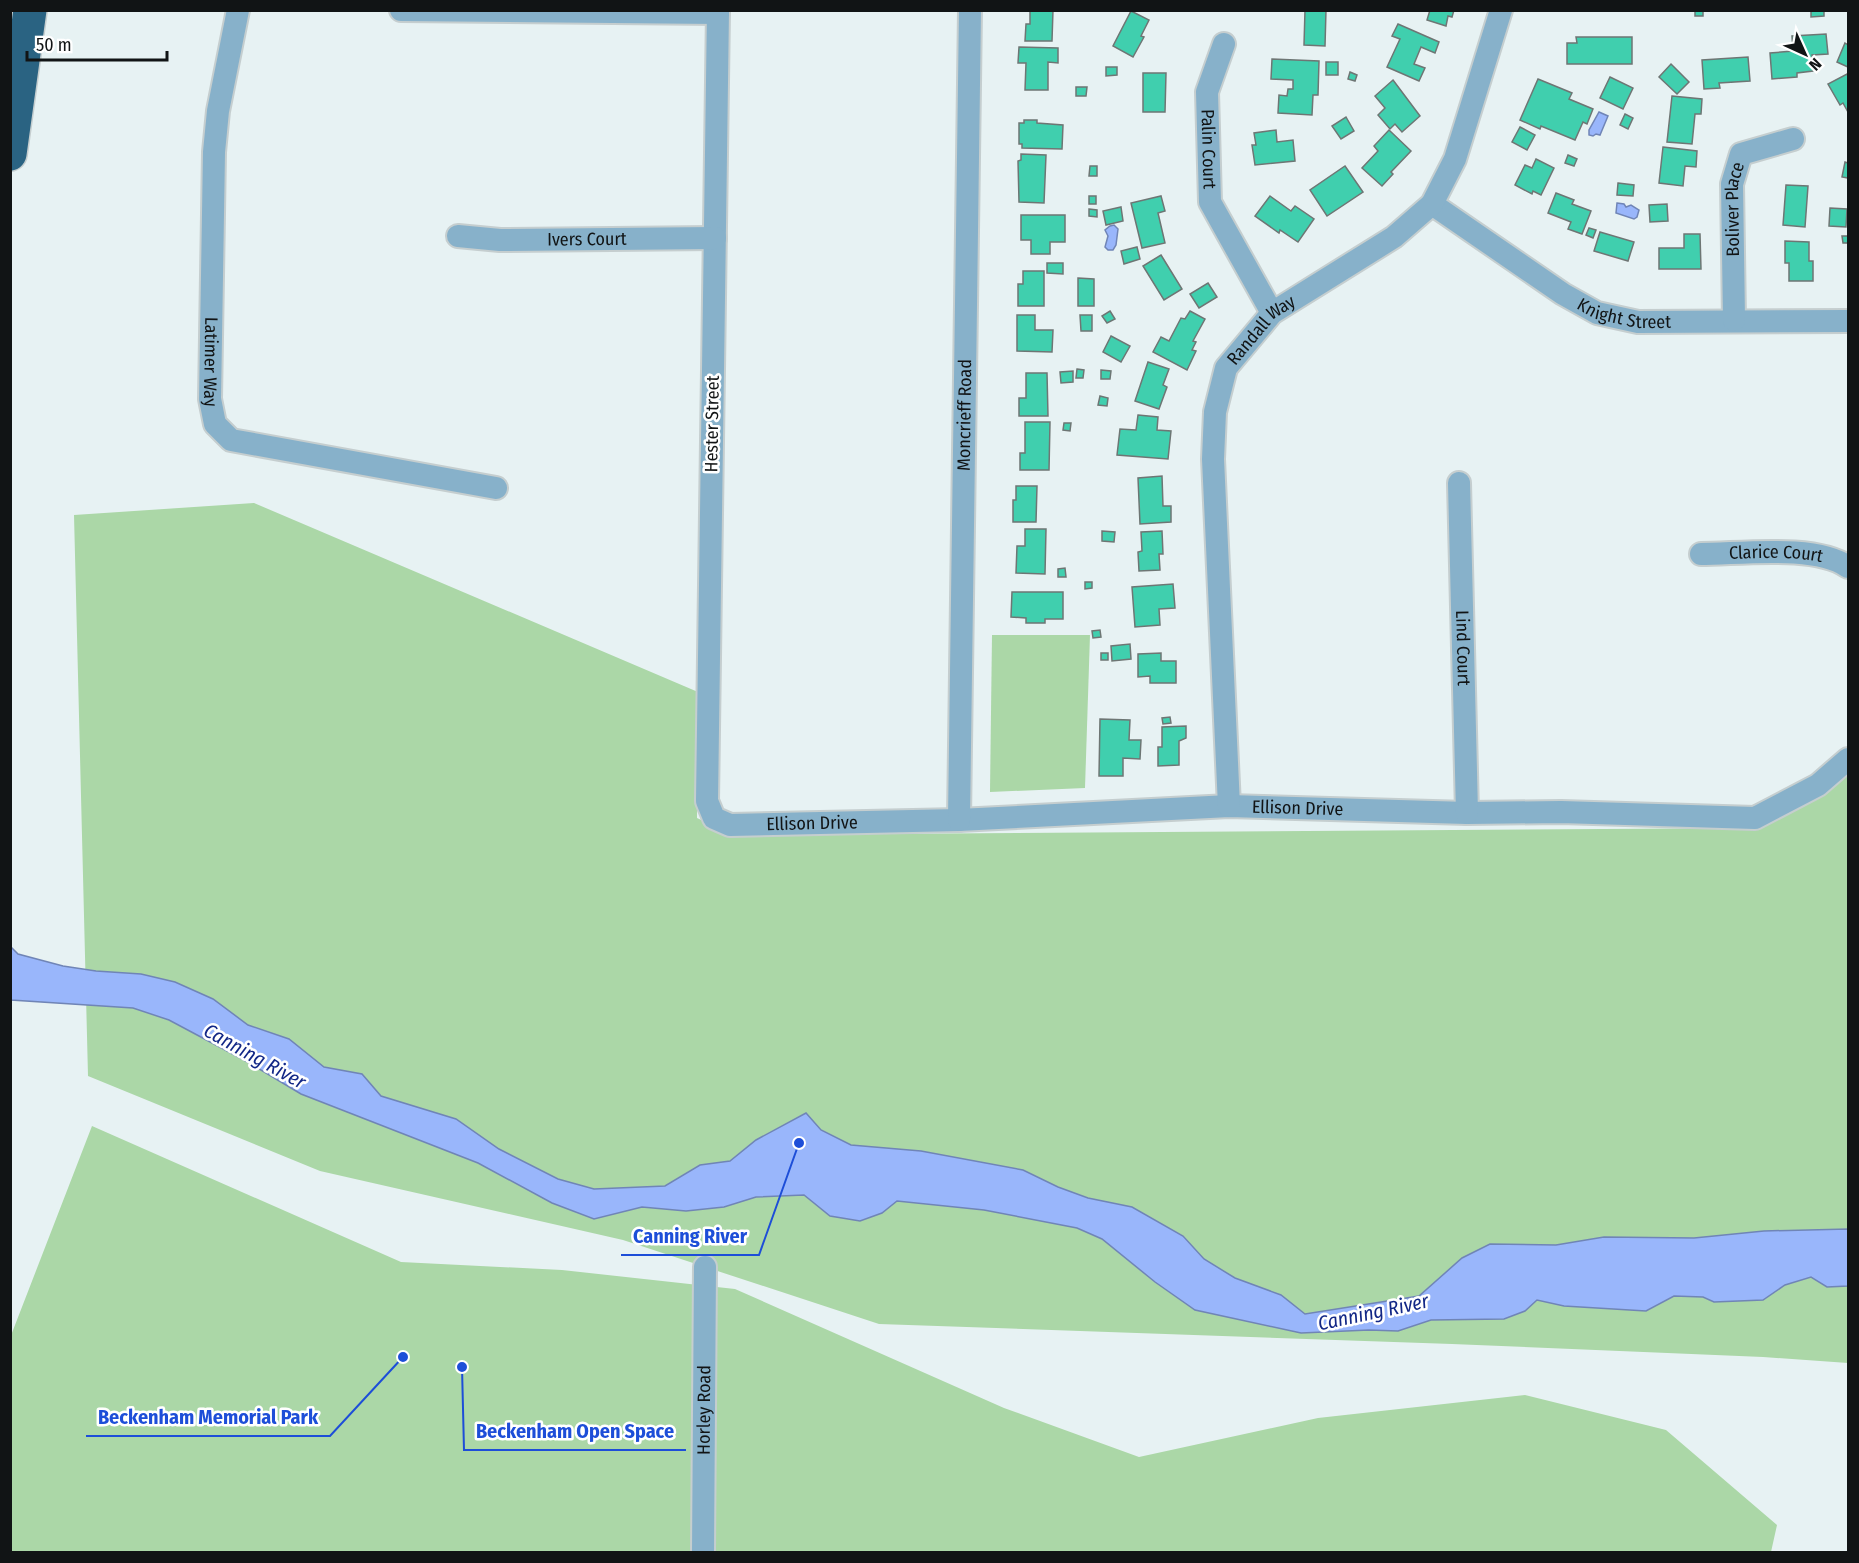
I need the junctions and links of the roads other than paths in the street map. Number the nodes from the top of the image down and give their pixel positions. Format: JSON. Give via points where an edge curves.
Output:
{"nodes":[{"id":1,"x":30,"y":10,"type":"edge"},
{"id":2,"x":238,"y":10,"type":"edge"},
{"id":3,"x":401,"y":10,"type":"edge"},
{"id":4,"x":970,"y":10,"type":"edge"},
{"id":5,"x":1501,"y":10,"type":"edge"},
{"id":6,"x":470,"y":11,"type":"edge"},
{"id":7,"x":718,"y":11,"type":"edge"},
{"id":8,"x":1224,"y":44,"type":"dead end"},
{"id":9,"x":1793,"y":139,"type":"dead end"},
{"id":10,"x":10,"y":154,"type":"edge"},
{"id":11,"x":1432,"y":204,"type":"junction"},
{"id":12,"x":458,"y":236,"type":"dead end"},
{"id":13,"x":715,"y":238,"type":"junction"},
{"id":14,"x":1272,"y":313,"type":"junction"},
{"id":15,"x":1734,"y":320,"type":"junction"},
{"id":16,"x":1848,"y":321,"type":"edge"},
{"id":17,"x":1459,"y":483,"type":"dead end"},
{"id":18,"x":496,"y":488,"type":"dead end"},
{"id":19,"x":1701,"y":554,"type":"dead end"},
{"id":20,"x":1848,"y":567,"type":"edge"},
{"id":21,"x":1848,"y":759,"type":"edge"},
{"id":22,"x":1229,"y":806,"type":"junction"},
{"id":23,"x":1467,"y":813,"type":"junction"},
{"id":24,"x":959,"y":820,"type":"junction"},
{"id":25,"x":730,"y":825,"type":"joint"},
{"id":26,"x":705,"y":1267,"type":"dead end"},
{"id":27,"x":703,"y":1552,"type":"edge"}],
"edges":[{"from":1,"to":10,"type":"highway"},
{"from":2,"to":18,"type":"street","name":"Latimer Way","via":[[214,152],[210,399],[215,424],[231,440]]},
{"from":3,"to":6,"type":"street"},
{"from":4,"to":24,"type":"street","name":"Moncrieff Road"},
{"from":5,"to":11,"type":"street","name":"Randall Way","via":[[1455,159]]},
{"from":6,"to":7,"type":"street"},
{"from":7,"to":13,"type":"street","name":"Hester Street"},
{"from":8,"to":14,"type":"street","name":"Palin Court","via":[[1207,92],[1210,202]]},
{"from":9,"to":15,"type":"street","name":"Boliver Place","via":[[1741,154],[1732,184]]},
{"from":11,"to":14,"type":"street","name":"Randall Way","via":[[1394,237]]},
{"from":11,"to":15,"type":"street","name":"Knight Street","via":[[1563,294],[1598,313],[1638,322]]},
{"from":12,"to":13,"type":"street","name":"Ivers Court","via":[[500,240]]},
{"from":13,"to":25,"type":"street","name":"Hester Street","via":[[707,801],[714,818]]},
{"from":14,"to":22,"type":"street","name":"Randall Way","via":[[1226,368],[1215,412],[1213,459]]},
{"from":15,"to":16,"type":"street","name":"Knight Street"},
{"from":17,"to":23,"type":"street","name":"Lind Court"},
{"from":19,"to":20,"type":"street","name":"Clarice Court","via":[[1796,552],[1840,561]]},
{"from":21,"to":23,"type":"street","name":"Ellison Drive","via":[[1818,785],[1755,818]]},
{"from":22,"to":23,"type":"street","name":"Ellison Drive"},
{"from":22,"to":24,"type":"street","name":"Ellison Drive"},
{"from":24,"to":25,"type":"street","name":"Ellison Drive"},
{"from":26,"to":27,"type":"street","name":"Horley Road"}]}
